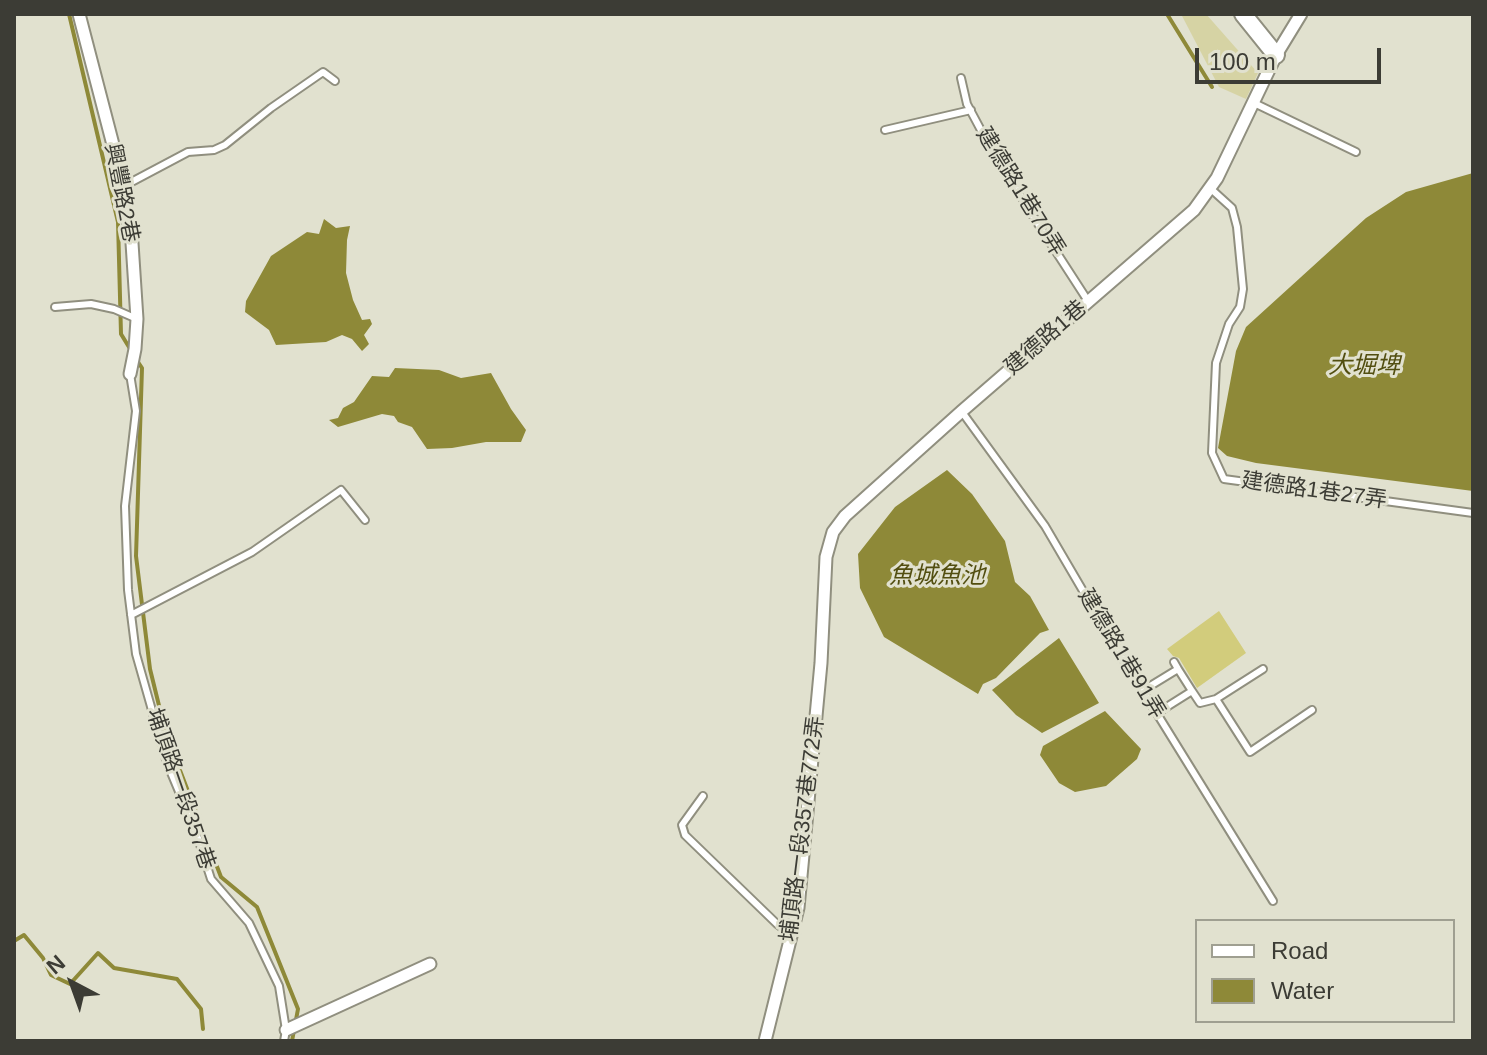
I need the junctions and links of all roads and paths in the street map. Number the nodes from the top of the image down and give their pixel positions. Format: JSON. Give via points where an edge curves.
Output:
{"nodes":[{"id":1,"x":79,"y":14,"type":"edge"},
{"id":2,"x":1243,"y":14,"type":"edge"},
{"id":3,"x":1301,"y":14,"type":"edge"},
{"id":4,"x":1276,"y":55,"type":"junction"},
{"id":5,"x":961,"y":78,"type":"dead end"},
{"id":6,"x":335,"y":81,"type":"dead end"},
{"id":7,"x":1252,"y":102,"type":"junction"},
{"id":8,"x":971,"y":110,"type":"junction"},
{"id":9,"x":885,"y":130,"type":"dead end"},
{"id":10,"x":1356,"y":152,"type":"dead end"},
{"id":11,"x":122,"y":187,"type":"junction"},
{"id":12,"x":1210,"y":188,"type":"junction"},
{"id":13,"x":1088,"y":301,"type":"junction"},
{"id":14,"x":55,"y":307,"type":"dead end"},
{"id":15,"x":137,"y":319,"type":"junction"},
{"id":16,"x":130,"y":374,"type":"joint"},
{"id":17,"x":962,"y":411,"type":"junction"},
{"id":18,"x":1473,"y":513,"type":"edge"},
{"id":19,"x":365,"y":520,"type":"dead end"},
{"id":20,"x":131,"y":615,"type":"junction"},
{"id":21,"x":821,"y":663,"type":"joint"},
{"id":22,"x":1263,"y":669,"type":"dead end"},
{"id":23,"x":1142,"y":691,"type":"junction"},
{"id":24,"x":1192,"y":691,"type":"junction"},
{"id":25,"x":1216,"y":699,"type":"junction"},
{"id":26,"x":1312,"y":710,"type":"dead end"},
{"id":27,"x":1157,"y":713,"type":"junction"},
{"id":28,"x":703,"y":796,"type":"dead end"},
{"id":29,"x":1273,"y":901,"type":"dead end"},
{"id":30,"x":793,"y":935,"type":"junction"},
{"id":31,"x":430,"y":964,"type":"dead end"},
{"id":32,"x":285,"y":1036,"type":"edge"},
{"id":33,"x":765,"y":1041,"type":"edge"}],
"edges":[{"from":1,"to":11,"type":"street","name":"興豐路2巷"},
{"from":2,"to":4,"type":"street"},
{"from":3,"to":4,"type":"street","name":"建德路1巷"},
{"from":4,"to":7,"type":"street","name":"建德路1巷"},
{"from":5,"to":8,"type":"lane","name":"建德路1巷70弄"},
{"from":6,"to":11,"type":"lane","via":[[323,72],[225,145],[188,152]]},
{"from":7,"to":10,"type":"lane"},
{"from":7,"to":12,"type":"street","name":"建德路1巷"},
{"from":8,"to":9,"type":"lane"},
{"from":8,"to":13,"type":"lane","name":"建德路1巷70弄"},
{"from":11,"to":15,"type":"street","name":"興豐路2巷"},
{"from":12,"to":13,"type":"street","name":"建德路1巷","via":[[1194,210]]},
{"from":12,"to":18,"type":"lane","name":"建德路1巷27弄","via":[[1232,208],[1243,289],[1216,363],[1212,453],[1224,479]]},
{"from":13,"to":17,"type":"street","name":"建德路1巷"},
{"from":14,"to":15,"type":"lane","via":[[91,304]]},
{"from":15,"to":16,"type":"street","name":"興豐路2巷"},
{"from":16,"to":20,"type":"lane","name":"埔頂路一段357巷","via":[[136,411],[125,506]]},
{"from":17,"to":21,"type":"street","name":"建德路1巷","via":[[833,532],[826,557]]},
{"from":17,"to":23,"type":"lane","name":"建德路1巷91弄","via":[[1045,526]]},
{"from":19,"to":20,"type":"lane","via":[[341,490],[252,552]]},
{"from":20,"to":32,"type":"lane","name":"埔頂路一段357巷","via":[[136,654],[167,763],[211,879],[249,923],[279,986]]},
{"from":21,"to":30,"type":"street","name":"埔頂路一段357巷772弄"},
{"from":22,"to":25,"type":"lane"},
{"from":23,"to":24,"type":"lane","via":[[1176,665]]},
{"from":23,"to":27,"type":"lane","name":"建德路1巷91弄"},
{"from":24,"to":25,"type":"lane","via":[[1200,703]]},
{"from":24,"to":27,"type":"lane"},
{"from":25,"to":26,"type":"lane","via":[[1250,752]]},
{"from":27,"to":29,"type":"lane","name":"建德路1巷91弄"},
{"from":28,"to":30,"type":"lane","via":[[682,825],[685,835]]},
{"from":30,"to":33,"type":"street","name":"埔頂路一段357巷772弄"},
{"from":31,"to":32,"type":"street"}]}
